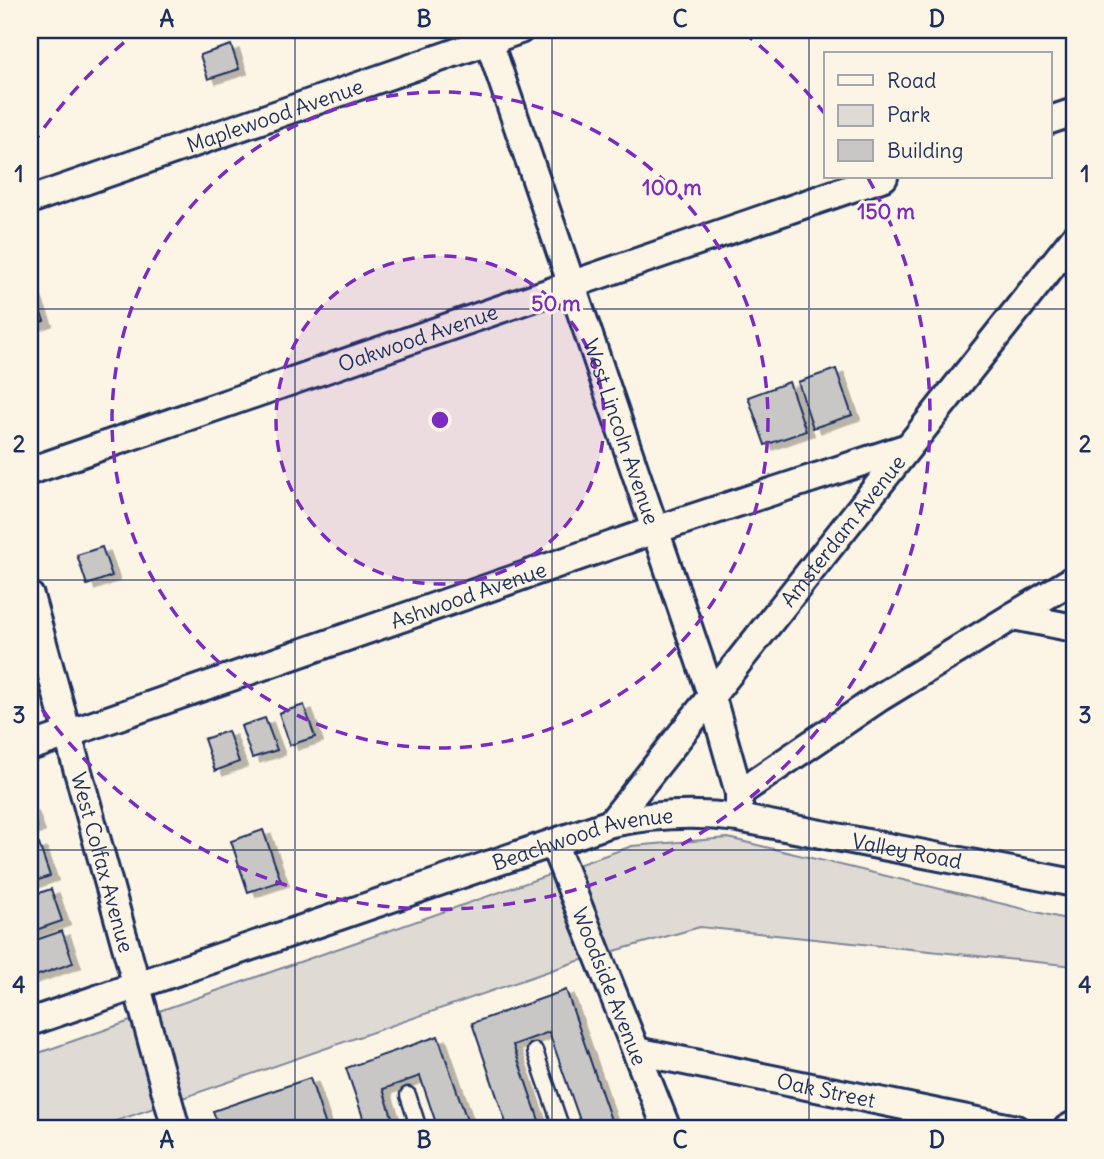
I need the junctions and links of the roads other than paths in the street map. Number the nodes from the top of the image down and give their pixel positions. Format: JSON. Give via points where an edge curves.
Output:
{"nodes":[{"id":1,"x":520,"y":30,"type":"edge"},
{"id":2,"x":487,"y":35,"type":"edge"},
{"id":3,"x":1074,"y":112,"type":"edge"},
{"id":4,"x":1052,"y":119,"type":"edge"},
{"id":5,"x":881,"y":178,"type":"edge"},
{"id":6,"x":30,"y":200,"type":"edge"},
{"id":7,"x":1074,"y":238,"type":"edge"},
{"id":8,"x":572,"y":284,"type":"junction"},
{"id":9,"x":908,"y":447,"type":"junction"},
{"id":10,"x":30,"y":471,"type":"edge"},
{"id":11,"x":654,"y":530,"type":"junction"},
{"id":12,"x":1074,"y":579,"type":"edge"},
{"id":13,"x":30,"y":596,"type":"edge"},
{"id":14,"x":1013,"y":615,"type":"junction"},
{"id":15,"x":1074,"y":628,"type":"edge"},
{"id":16,"x":710,"y":694,"type":"junction"},
{"id":17,"x":68,"y":734,"type":"junction"},
{"id":18,"x":30,"y":747,"type":"edge"},
{"id":19,"x":738,"y":806,"type":"junction"},
{"id":20,"x":611,"y":823,"type":"junction"},
{"id":21,"x":554,"y":845,"type":"junction"},
{"id":22,"x":1074,"y":883,"type":"edge"},
{"id":23,"x":137,"y":986,"type":"junction"},
{"id":24,"x":30,"y":1022,"type":"edge"},
{"id":25,"x":535,"y":1051,"type":"dead end"},
{"id":26,"x":636,"y":1051,"type":"junction"},
{"id":27,"x":408,"y":1096,"type":"dead end"},
{"id":28,"x":1074,"y":1125,"type":"edge"},
{"id":29,"x":170,"y":1128,"type":"edge"},
{"id":30,"x":662,"y":1128,"type":"edge"},
{"id":31,"x":419,"y":1129,"type":"edge"},
{"id":32,"x":562,"y":1129,"type":"edge"},
{"id":33,"x":1016,"y":1129,"type":"edge"},
{"id":34,"x":1067,"y":1129,"type":"edge"}],
"edges":[{"from":1,"to":2,"type":"street","name":"Maplewood Avenue"},
{"from":2,"to":6,"type":"street","name":"Maplewood Avenue"},
{"from":2,"to":8,"type":"street","name":"West Lincoln Avenue"},
{"from":3,"to":4,"type":"street"},
{"from":5,"to":8,"type":"street","name":"Oakwood Avenue"},
{"from":7,"to":9,"type":"street","name":"Amsterdam Avenue"},
{"from":8,"to":10,"type":"street","name":"Oakwood Avenue"},
{"from":8,"to":11,"type":"street","name":"West Lincoln Avenue"},
{"from":9,"to":11,"type":"street","name":"Ashwood Avenue"},
{"from":9,"to":16,"type":"street","name":"Amsterdam Avenue"},
{"from":11,"to":16,"type":"street","name":"West Lincoln Avenue"},
{"from":11,"to":17,"type":"street","name":"Ashwood Avenue"},
{"from":12,"to":14,"type":"street"},
{"from":13,"to":17,"type":"street","name":"West Colfax Avenue"},
{"from":14,"to":15,"type":"street"},
{"from":14,"to":19,"type":"street","via":[[879,698]]},
{"from":16,"to":19,"type":"street","name":"West Lincoln Avenue"},
{"from":16,"to":20,"type":"street","name":"Amsterdam Avenue"},
{"from":17,"to":18,"type":"street","name":"Ashwood Avenue"},
{"from":17,"to":23,"type":"street","name":"West Colfax Avenue"},
{"from":19,"to":20,"type":"street","name":"Beachwood Avenue"},
{"from":19,"to":22,"type":"street","name":"Valley Road"},
{"from":20,"to":21,"type":"street","name":"Beachwood Avenue"},
{"from":21,"to":23,"type":"street","name":"Beachwood Avenue"},
{"from":21,"to":26,"type":"street","name":"Woodside Avenue"},
{"from":23,"to":24,"type":"street","name":"Beachwood Avenue"},
{"from":23,"to":29,"type":"street","name":"West Colfax Avenue"},
{"from":25,"to":32,"type":"lane"},
{"from":26,"to":30,"type":"street","name":"Woodside Avenue"},
{"from":26,"to":33,"type":"street","name":"Oak Street"},
{"from":27,"to":31,"type":"lane"},
{"from":28,"to":34,"type":"street"}]}
